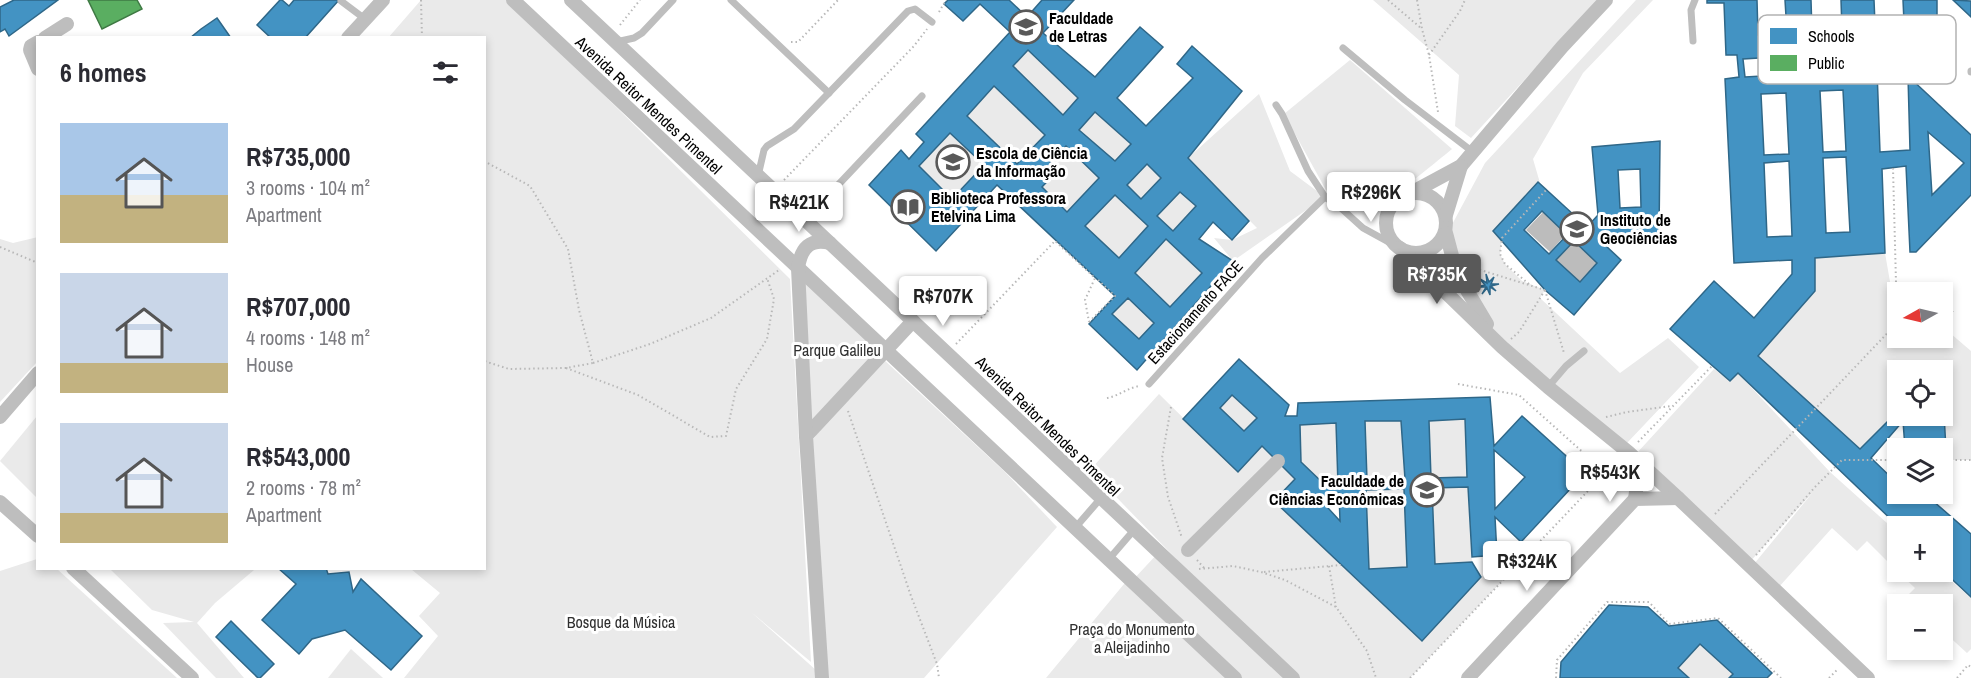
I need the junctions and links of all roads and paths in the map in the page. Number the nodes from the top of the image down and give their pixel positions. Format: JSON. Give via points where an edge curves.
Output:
{"nodes":[{"id":1,"x":383,"y":0,"type":"edge"},
{"id":2,"x":421,"y":0,"type":"edge"},
{"id":3,"x":513,"y":0,"type":"edge"},
{"id":4,"x":571,"y":0,"type":"edge"},
{"id":5,"x":640,"y":0,"type":"edge"},
{"id":6,"x":673,"y":0,"type":"edge"},
{"id":7,"x":731,"y":0,"type":"edge"},
{"id":8,"x":838,"y":0,"type":"edge"},
{"id":9,"x":1388,"y":0,"type":"edge"},
{"id":10,"x":1417,"y":0,"type":"edge"},
{"id":11,"x":1465,"y":0,"type":"edge"},
{"id":12,"x":1606,"y":0,"type":"edge"},
{"id":13,"x":1695,"y":0,"type":"edge"},
{"id":14,"x":341,"y":2,"type":"dead end"},
{"id":15,"x":365,"y":19,"type":"junction"},
{"id":16,"x":932,"y":22,"type":"dead end"},
{"id":17,"x":67,"y":24,"type":"dead end"},
{"id":18,"x":1422,"y":29,"type":"junction"},
{"id":19,"x":48,"y":36,"type":"edge"},
{"id":20,"x":350,"y":36,"type":"edge"},
{"id":21,"x":422,"y":36,"type":"edge"},
{"id":22,"x":614,"y":40,"type":"junction"},
{"id":23,"x":787,"y":40,"type":"dead end"},
{"id":24,"x":1693,"y":41,"type":"dead end"},
{"id":25,"x":36,"y":43,"type":"edge"},
{"id":26,"x":914,"y":46,"type":"dead end"},
{"id":27,"x":1343,"y":48,"type":"dead end"},
{"id":28,"x":1429,"y":55,"type":"junction"},
{"id":29,"x":36,"y":64,"type":"edge"},
{"id":30,"x":830,"y":93,"type":"junction"},
{"id":31,"x":921,"y":96,"type":"dead end"},
{"id":32,"x":1276,"y":105,"type":"dead end"},
{"id":33,"x":1440,"y":126,"type":"junction"},
{"id":34,"x":1473,"y":152,"type":"junction"},
{"id":35,"x":486,"y":162,"type":"edge"},
{"id":36,"x":1461,"y":166,"type":"junction"},
{"id":37,"x":1893,"y":168,"type":"dead end"},
{"id":38,"x":758,"y":176,"type":"junction"},
{"id":39,"x":1547,"y":189,"type":"dead end"},
{"id":40,"x":774,"y":190,"type":"junction"},
{"id":41,"x":1411,"y":193,"type":"junction"},
{"id":42,"x":1325,"y":197,"type":"junction"},
{"id":43,"x":1394,"y":202,"type":"junction"},
{"id":44,"x":1446,"y":215,"type":"junction"},
{"id":45,"x":805,"y":220,"type":"junction"},
{"id":46,"x":1446,"y":233,"type":"junction"},
{"id":47,"x":830,"y":243,"type":"junction"},
{"id":48,"x":0,"y":247,"type":"edge"},
{"id":49,"x":1397,"y":247,"type":"junction"},
{"id":50,"x":36,"y":262,"type":"edge"},
{"id":51,"x":795,"y":264,"type":"junction"},
{"id":52,"x":1471,"y":267,"type":"dead end"},
{"id":53,"x":767,"y":278,"type":"junction"},
{"id":54,"x":1095,"y":278,"type":"junction"},
{"id":55,"x":1896,"y":282,"type":"edge"},
{"id":56,"x":1528,"y":284,"type":"junction"},
{"id":57,"x":1545,"y":290,"type":"junction"},
{"id":58,"x":913,"y":321,"type":"junction"},
{"id":59,"x":1887,"y":333,"type":"edge"},
{"id":60,"x":1499,"y":343,"type":"junction"},
{"id":61,"x":886,"y":350,"type":"junction"},
{"id":62,"x":1584,"y":351,"type":"dead end"},
{"id":63,"x":948,"y":352,"type":"junction"},
{"id":64,"x":486,"y":361,"type":"edge"},
{"id":65,"x":592,"y":363,"type":"junction"},
{"id":66,"x":1566,"y":366,"type":"junction"},
{"id":67,"x":1712,"y":366,"type":"dead end"},
{"id":68,"x":566,"y":368,"type":"junction"},
{"id":69,"x":36,"y":375,"type":"edge"},
{"id":70,"x":1149,"y":384,"type":"joint"},
{"id":71,"x":1458,"y":384,"type":"dead end"},
{"id":72,"x":1548,"y":387,"type":"junction"},
{"id":73,"x":843,"y":396,"type":"junction"},
{"id":74,"x":1107,"y":398,"type":"dead end"},
{"id":75,"x":1673,"y":406,"type":"junction"},
{"id":76,"x":1171,"y":407,"type":"dead end"},
{"id":77,"x":0,"y":417,"type":"edge"},
{"id":78,"x":1588,"y":421,"type":"junction"},
{"id":79,"x":806,"y":436,"type":"junction"},
{"id":80,"x":1628,"y":452,"type":"junction"},
{"id":81,"x":1887,"y":460,"type":"edge"},
{"id":82,"x":1953,"y":460,"type":"edge"},
{"id":83,"x":1971,"y":460,"type":"edge"},
{"id":84,"x":1278,"y":462,"type":"dead end"},
{"id":85,"x":1640,"y":463,"type":"junction"},
{"id":86,"x":1605,"y":473,"type":"junction"},
{"id":87,"x":1101,"y":498,"type":"junction"},
{"id":88,"x":1678,"y":498,"type":"junction"},
{"id":89,"x":1635,"y":499,"type":"junction"},
{"id":90,"x":0,"y":502,"type":"edge"},
{"id":91,"x":1705,"y":524,"type":"junction"},
{"id":92,"x":1075,"y":528,"type":"junction"},
{"id":93,"x":1134,"y":530,"type":"junction"},
{"id":94,"x":36,"y":534,"type":"edge"},
{"id":95,"x":1188,"y":550,"type":"junction"},
{"id":96,"x":1109,"y":560,"type":"junction"},
{"id":97,"x":1748,"y":564,"type":"junction"},
{"id":98,"x":1341,"y":565,"type":"dead end"},
{"id":99,"x":1329,"y":566,"type":"junction"},
{"id":100,"x":1205,"y":569,"type":"junction"},
{"id":101,"x":75,"y":570,"type":"edge"},
{"id":102,"x":1178,"y":570,"type":"junction"},
{"id":103,"x":1261,"y":572,"type":"junction"},
{"id":104,"x":1336,"y":607,"type":"junction"},
{"id":105,"x":1971,"y":667,"type":"edge"},
{"id":106,"x":192,"y":678,"type":"edge"},
{"id":107,"x":822,"y":678,"type":"edge"},
{"id":108,"x":939,"y":678,"type":"edge"},
{"id":109,"x":1235,"y":678,"type":"edge"},
{"id":110,"x":1293,"y":678,"type":"edge"},
{"id":111,"x":1376,"y":678,"type":"edge"},
{"id":112,"x":1410,"y":678,"type":"edge"},
{"id":113,"x":1468,"y":678,"type":"edge"},
{"id":114,"x":1556,"y":678,"type":"edge"},
{"id":115,"x":1781,"y":678,"type":"edge"},
{"id":116,"x":1868,"y":678,"type":"edge"},
{"id":117,"x":1957,"y":678,"type":"edge"}],
"edges":[{"from":1,"to":15,"type":"street"},
{"from":2,"to":21,"type":"path"},
{"from":3,"to":51,"type":"street","name":"Avenida Reitor Mendes Pimentel"},
{"from":4,"to":22,"type":"street","name":"Avenida Reitor Mendes Pimentel"},
{"from":5,"to":22,"type":"path"},
{"from":6,"to":22,"type":"lane","via":[[642,33]]},
{"from":7,"to":30,"type":"lane"},
{"from":8,"to":23,"type":"path","via":[[798,42]]},
{"from":9,"to":18,"type":"path"},
{"from":10,"to":18,"type":"path"},
{"from":11,"to":28,"type":"path"},
{"from":12,"to":34,"type":"street"},
{"from":13,"to":24,"type":"lane","via":[[1691,10]]},
{"from":14,"to":15,"type":"lane"},
{"from":15,"to":20,"type":"street"},
{"from":16,"to":30,"type":"lane","via":[[915,9],[908,11]]},
{"from":17,"to":19,"type":"street"},
{"from":18,"to":28,"type":"path"},
{"from":22,"to":38,"type":"street","name":"Avenida Reitor Mendes Pimentel"},
{"from":25,"to":29,"type":"street","via":[[30,50]]},
{"from":26,"to":40,"type":"path"},
{"from":27,"to":33,"type":"lane"},
{"from":28,"to":33,"type":"path"},
{"from":30,"to":38,"type":"lane","via":[[794,129],[767,146]]},
{"from":31,"to":45,"type":"lane"},
{"from":32,"to":42,"type":"lane"},
{"from":33,"to":34,"type":"lane"},
{"from":34,"to":36,"type":"street"},
{"from":35,"to":65,"type":"path","via":[[530,186],[568,249]]},
{"from":36,"to":41,"type":"street"},
{"from":36,"to":44,"type":"street"},
{"from":37,"to":55,"type":"path"},
{"from":38,"to":40,"type":"street","name":"Avenida Reitor Mendes Pimentel"},
{"from":39,"to":56,"type":"path","via":[[1502,238],[1500,254],[1505,264]]},
{"from":40,"to":45,"type":"street","name":"Avenida Reitor Mendes Pimentel"},
{"from":41,"to":43,"type":"street"},
{"from":41,"to":44,"type":"street","via":[[1429,195]]},
{"from":42,"to":43,"type":"lane","via":[[1366,207]]},
{"from":42,"to":49,"type":"lane","via":[[1363,228]]},
{"from":42,"to":70,"type":"lane","name":"Estacionamento FACE","via":[[1262,258]]},
{"from":43,"to":49,"type":"street","via":[[1386,227]]},
{"from":44,"to":46,"type":"street"},
{"from":45,"to":47,"type":"street","name":"Avenida Reitor Mendes Pimentel"},
{"from":46,"to":49,"type":"street","via":[[1427,251],[1409,252]]},
{"from":46,"to":60,"type":"street","via":[[1455,267]]},
{"from":47,"to":51,"type":"street","via":[[812,243]]},
{"from":47,"to":58,"type":"street","name":"Avenida Reitor Mendes Pimentel"},
{"from":48,"to":50,"type":"path"},
{"from":49,"to":60,"type":"street"},
{"from":51,"to":53,"type":"path"},
{"from":51,"to":61,"type":"street","name":"Avenida Reitor Mendes Pimentel"},
{"from":51,"to":79,"type":"street"},
{"from":52,"to":56,"type":"path"},
{"from":53,"to":65,"type":"path","via":[[711,318]]},
{"from":53,"to":68,"type":"path","via":[[774,298],[766,339],[736,389],[726,436],[710,437],[638,394]]},
{"from":54,"to":54,"type":"path","via":[[1085,300],[1089,322],[1115,296]]},
{"from":54,"to":63,"type":"path","via":[[1055,242]]},
{"from":56,"to":57,"type":"path"},
{"from":57,"to":60,"type":"path","via":[[1519,332]]},
{"from":57,"to":66,"type":"path"},
{"from":58,"to":61,"type":"street"},
{"from":58,"to":63,"type":"street","name":"Avenida Reitor Mendes Pimentel"},
{"from":59,"to":91,"type":"path"},
{"from":60,"to":72,"type":"street"},
{"from":61,"to":73,"type":"street"},
{"from":61,"to":92,"type":"street","name":"Avenida Reitor Mendes Pimentel"},
{"from":62,"to":66,"type":"lane"},
{"from":63,"to":87,"type":"street","name":"Avenida Reitor Mendes Pimentel"},
{"from":64,"to":68,"type":"path","via":[[509,369]]},
{"from":65,"to":68,"type":"path"},
{"from":66,"to":72,"type":"lane"},
{"from":67,"to":75,"type":"path"},
{"from":69,"to":77,"type":"street"},
{"from":70,"to":74,"type":"path"},
{"from":71,"to":86,"type":"path","via":[[1519,395]]},
{"from":72,"to":78,"type":"street"},
{"from":73,"to":79,"type":"street"},
{"from":73,"to":108,"type":"path"},
{"from":75,"to":78,"type":"path"},
{"from":75,"to":80,"type":"path"},
{"from":76,"to":95,"type":"path","via":[[1162,458],[1168,497]]},
{"from":78,"to":80,"type":"street"},
{"from":79,"to":107,"type":"street"},
{"from":80,"to":85,"type":"street"},
{"from":81,"to":97,"type":"path","via":[[1842,460]]},
{"from":82,"to":83,"type":"path"},
{"from":84,"to":95,"type":"street"},
{"from":85,"to":86,"type":"path"},
{"from":85,"to":88,"type":"street"},
{"from":85,"to":89,"type":"street"},
{"from":86,"to":112,"type":"path"},
{"from":87,"to":92,"type":"lane"},
{"from":87,"to":93,"type":"street","name":"Avenida Reitor Mendes Pimentel"},
{"from":88,"to":89,"type":"street"},
{"from":88,"to":91,"type":"street"},
{"from":89,"to":113,"type":"street"},
{"from":90,"to":94,"type":"street"},
{"from":91,"to":97,"type":"street"},
{"from":92,"to":96,"type":"street","name":"Avenida Reitor Mendes Pimentel"},
{"from":93,"to":96,"type":"lane"},
{"from":93,"to":102,"type":"street","name":"Avenida Reitor Mendes Pimentel"},
{"from":95,"to":100,"type":"path"},
{"from":96,"to":109,"type":"street","name":"Avenida Reitor Mendes Pimentel"},
{"from":97,"to":116,"type":"street"},
{"from":98,"to":99,"type":"path"},
{"from":99,"to":103,"type":"path"},
{"from":99,"to":104,"type":"path"},
{"from":100,"to":102,"type":"path"},
{"from":100,"to":103,"type":"path","via":[[1233,566]]},
{"from":101,"to":106,"type":"street"},
{"from":102,"to":110,"type":"street","name":"Avenida Reitor Mendes Pimentel"},
{"from":103,"to":104,"type":"path"},
{"from":104,"to":111,"type":"path","via":[[1367,651]]},
{"from":105,"to":117,"type":"path","via":[[1968,665]]},
{"from":114,"to":115,"type":"path","via":[[1557,660],[1608,602],[1649,602],[1670,624],[1718,618]]}]}
